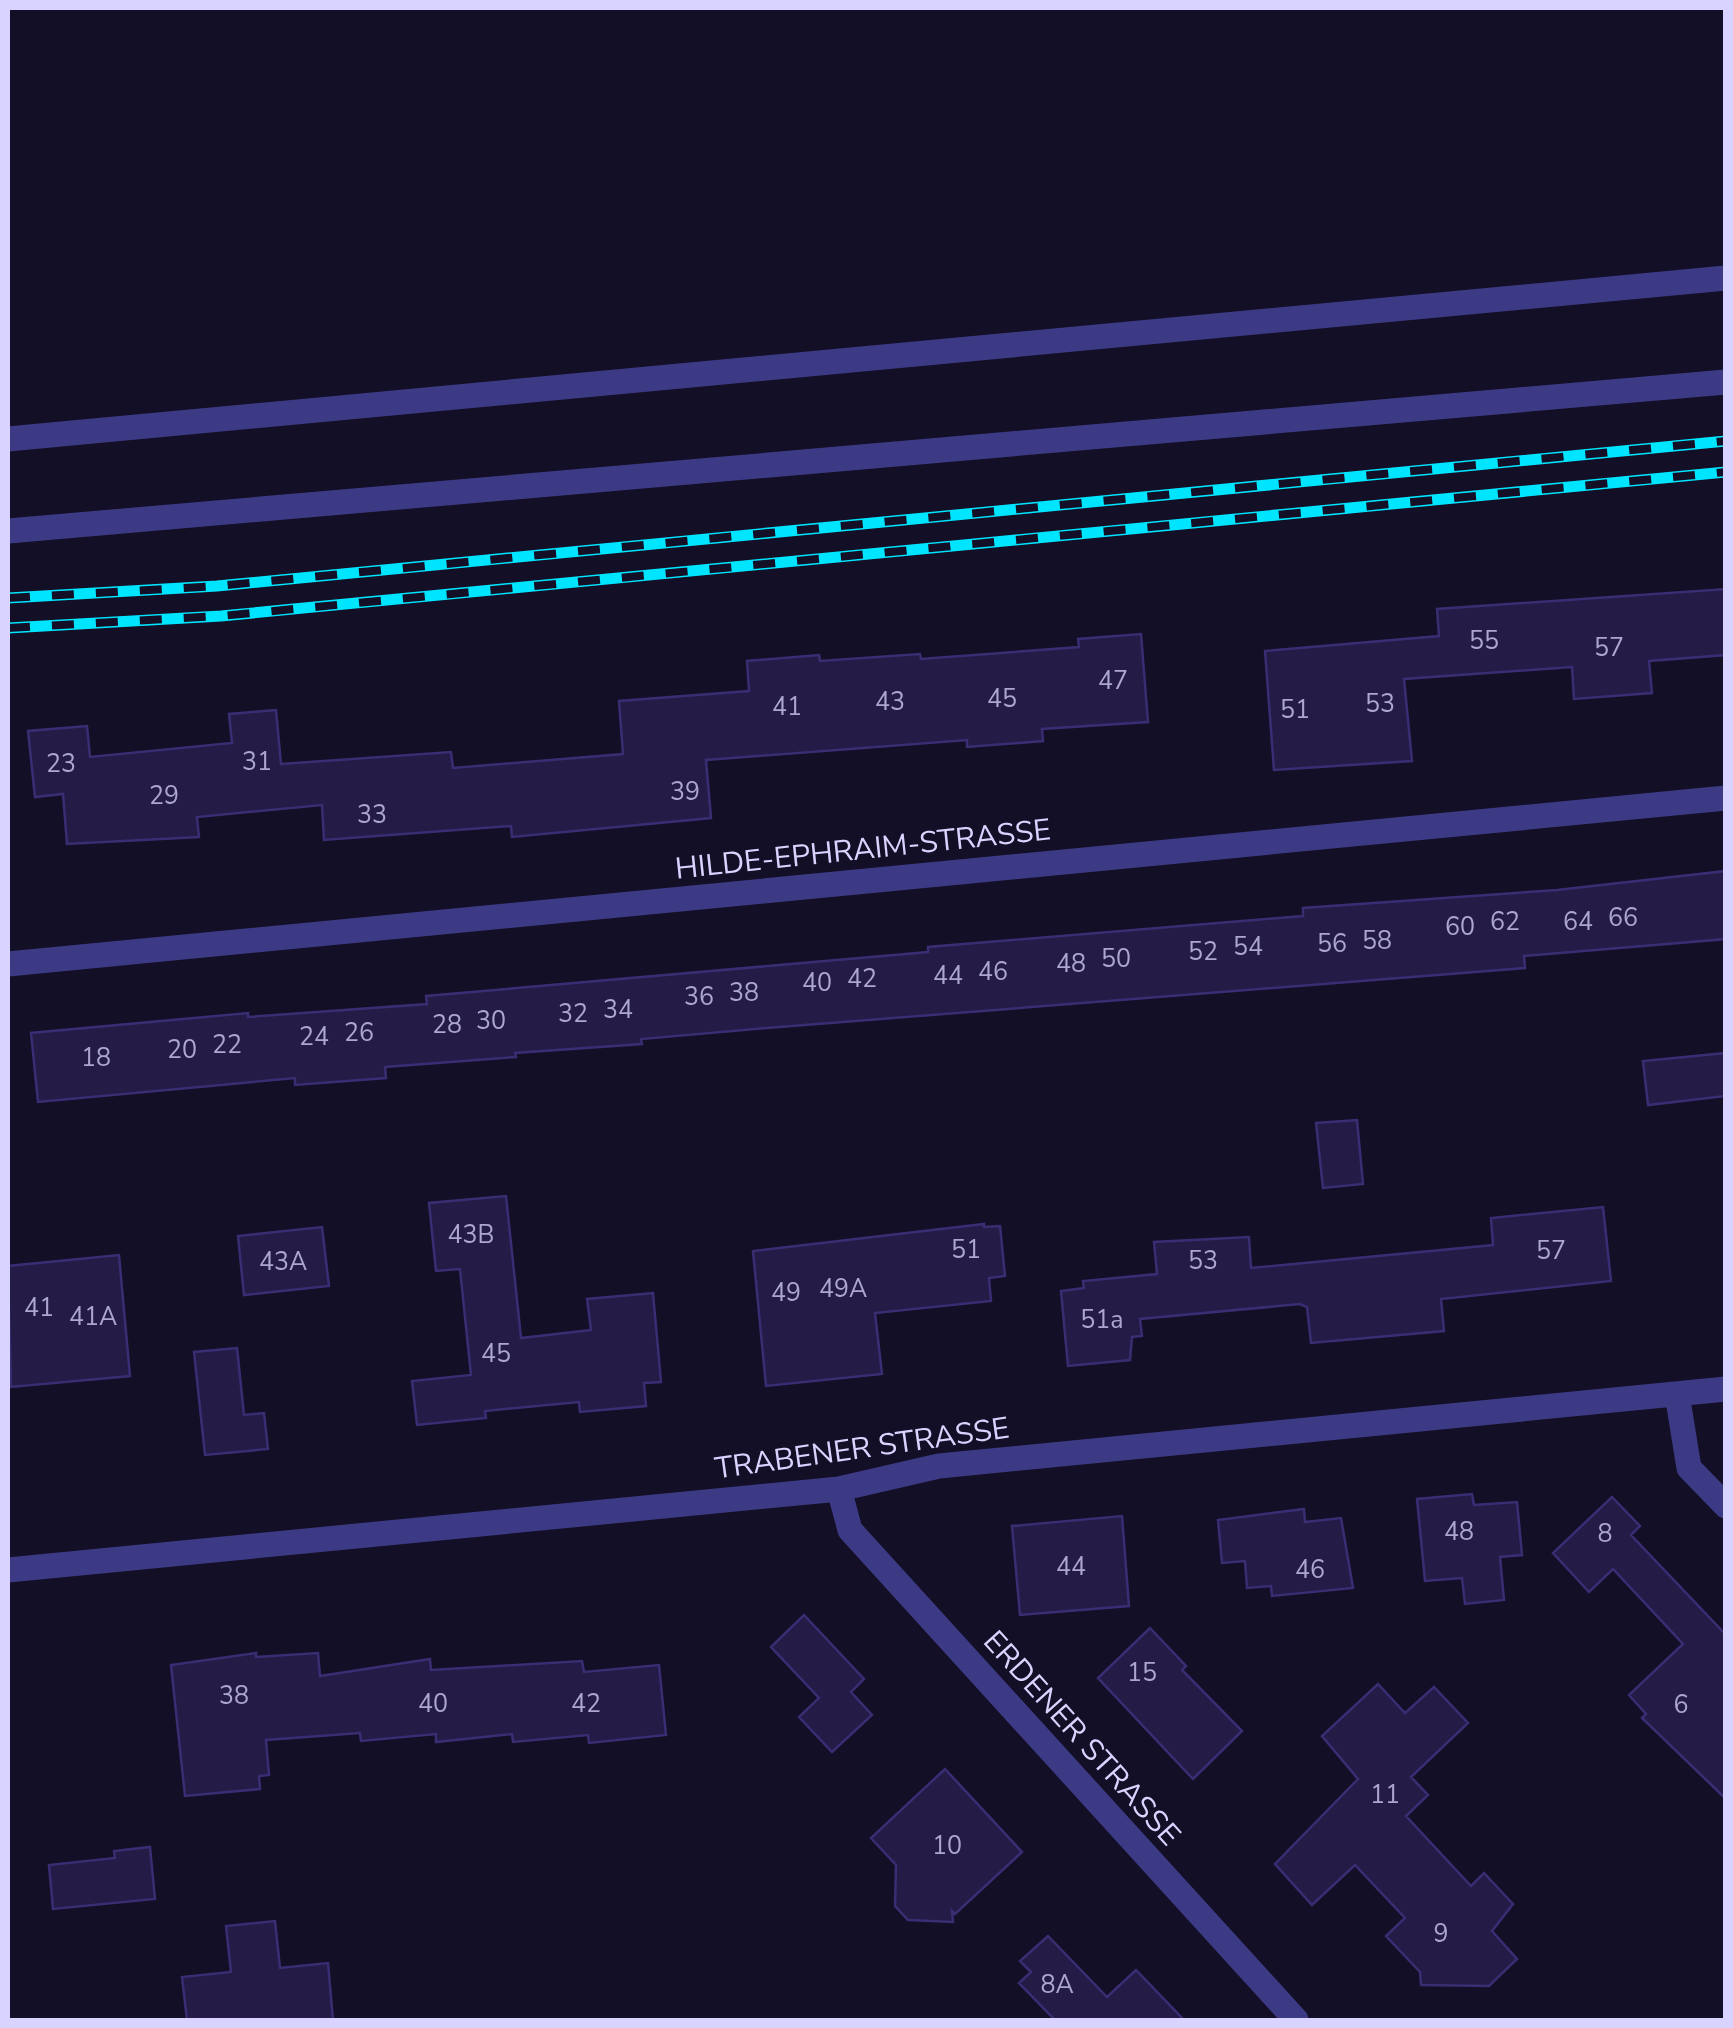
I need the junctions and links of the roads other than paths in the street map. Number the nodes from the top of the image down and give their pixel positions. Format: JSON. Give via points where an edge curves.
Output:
{"nodes":[{"id":1,"x":1726,"y":278,"type":"edge"},
{"id":2,"x":1726,"y":382,"type":"edge"},
{"id":3,"x":8,"y":439,"type":"edge"},
{"id":4,"x":8,"y":531,"type":"edge"},
{"id":5,"x":1726,"y":798,"type":"edge"},
{"id":6,"x":8,"y":964,"type":"edge"},
{"id":7,"x":1726,"y":1390,"type":"edge"},
{"id":8,"x":1677,"y":1394,"type":"junction"},
{"id":9,"x":839,"y":1489,"type":"junction"},
{"id":10,"x":1726,"y":1506,"type":"edge"},
{"id":11,"x":8,"y":1570,"type":"edge"},
{"id":12,"x":1296,"y":2020,"type":"edge"}],
"edges":[{"from":1,"to":3,"type":"street"},
{"from":2,"to":4,"type":"street"},
{"from":5,"to":6,"type":"street","name":"HILDE-EPHRAIM-STRASSE"},
{"from":7,"to":8,"type":"street","name":"TRABENER STRASSE"},
{"from":8,"to":9,"type":"street","name":"TRABENER STRASSE","via":[[939,1466]]},
{"from":8,"to":10,"type":"street","via":[[1689,1468]]},
{"from":9,"to":11,"type":"street","name":"TRABENER STRASSE"},
{"from":9,"to":12,"type":"street","name":"ERDENER STRASSE","via":[[850,1530]]}]}
